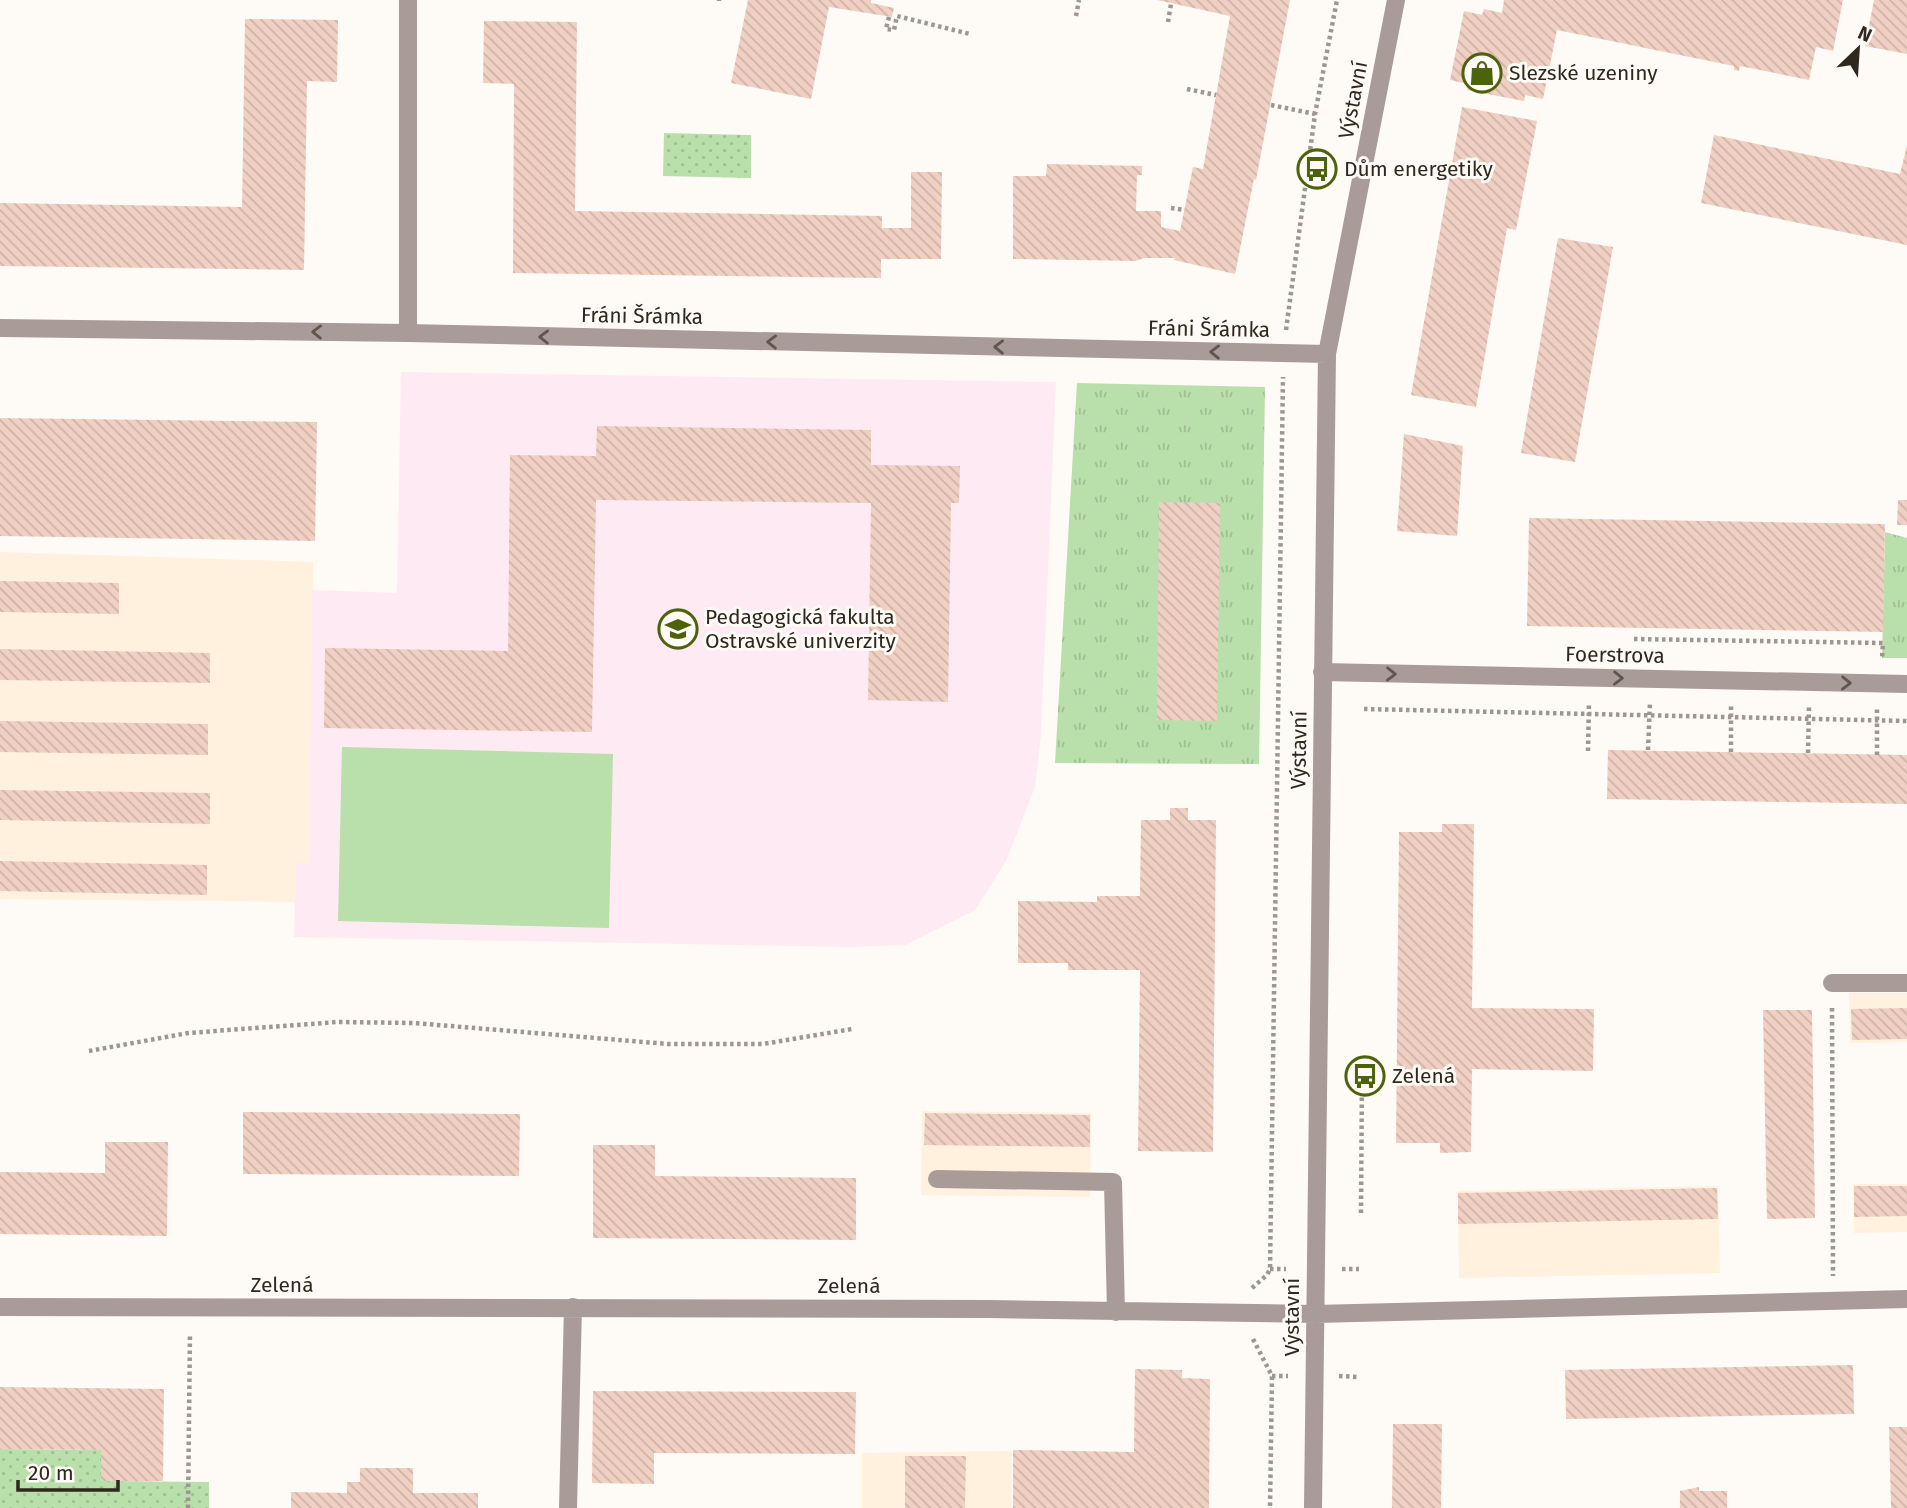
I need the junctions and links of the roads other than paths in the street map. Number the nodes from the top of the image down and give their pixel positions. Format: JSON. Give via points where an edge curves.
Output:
{"nodes":[{"id":1,"x":408,"y":0,"type":"edge"},
{"id":2,"x":1396,"y":0,"type":"edge"},
{"id":3,"x":0,"y":328,"type":"edge"},
{"id":4,"x":408,"y":334,"type":"junction"},
{"id":5,"x":1326,"y":354,"type":"junction"},
{"id":6,"x":1322,"y":672,"type":"junction"},
{"id":7,"x":1907,"y":684,"type":"edge"},
{"id":8,"x":1832,"y":983,"type":"road end"},
{"id":9,"x":1907,"y":983,"type":"edge"},
{"id":10,"x":937,"y":1179,"type":"dead end"},
{"id":11,"x":1907,"y":1299,"type":"edge"},
{"id":12,"x":0,"y":1307,"type":"edge"},
{"id":13,"x":573,"y":1307,"type":"junction"},
{"id":14,"x":1116,"y":1312,"type":"junction"},
{"id":15,"x":1315,"y":1314,"type":"junction"},
{"id":16,"x":568,"y":1508,"type":"edge"},
{"id":17,"x":1313,"y":1508,"type":"edge"}],
"edges":[{"from":1,"to":4,"type":"street"},
{"from":2,"to":5,"type":"street","name":"Výstavní"},
{"from":4,"to":3,"type":"street","name":"Fráni Šrámka","one_way":true},
{"from":5,"to":4,"type":"street","name":"Fráni Šrámka","one_way":true},
{"from":5,"to":6,"type":"street","name":"Výstavní"},
{"from":6,"to":7,"type":"street","name":"Foerstrova","one_way":true},
{"from":6,"to":15,"type":"street","name":"Výstavní"},
{"from":8,"to":9,"type":"street"},
{"from":10,"to":14,"type":"street","via":[[1113,1182]]},
{"from":11,"to":15,"type":"street","name":"Zelená"},
{"from":12,"to":13,"type":"street","name":"Zelená"},
{"from":13,"to":14,"type":"street","name":"Zelená"},
{"from":13,"to":16,"type":"street"},
{"from":14,"to":15,"type":"street","name":"Zelená"},
{"from":15,"to":17,"type":"street","name":"Výstavní"}]}
